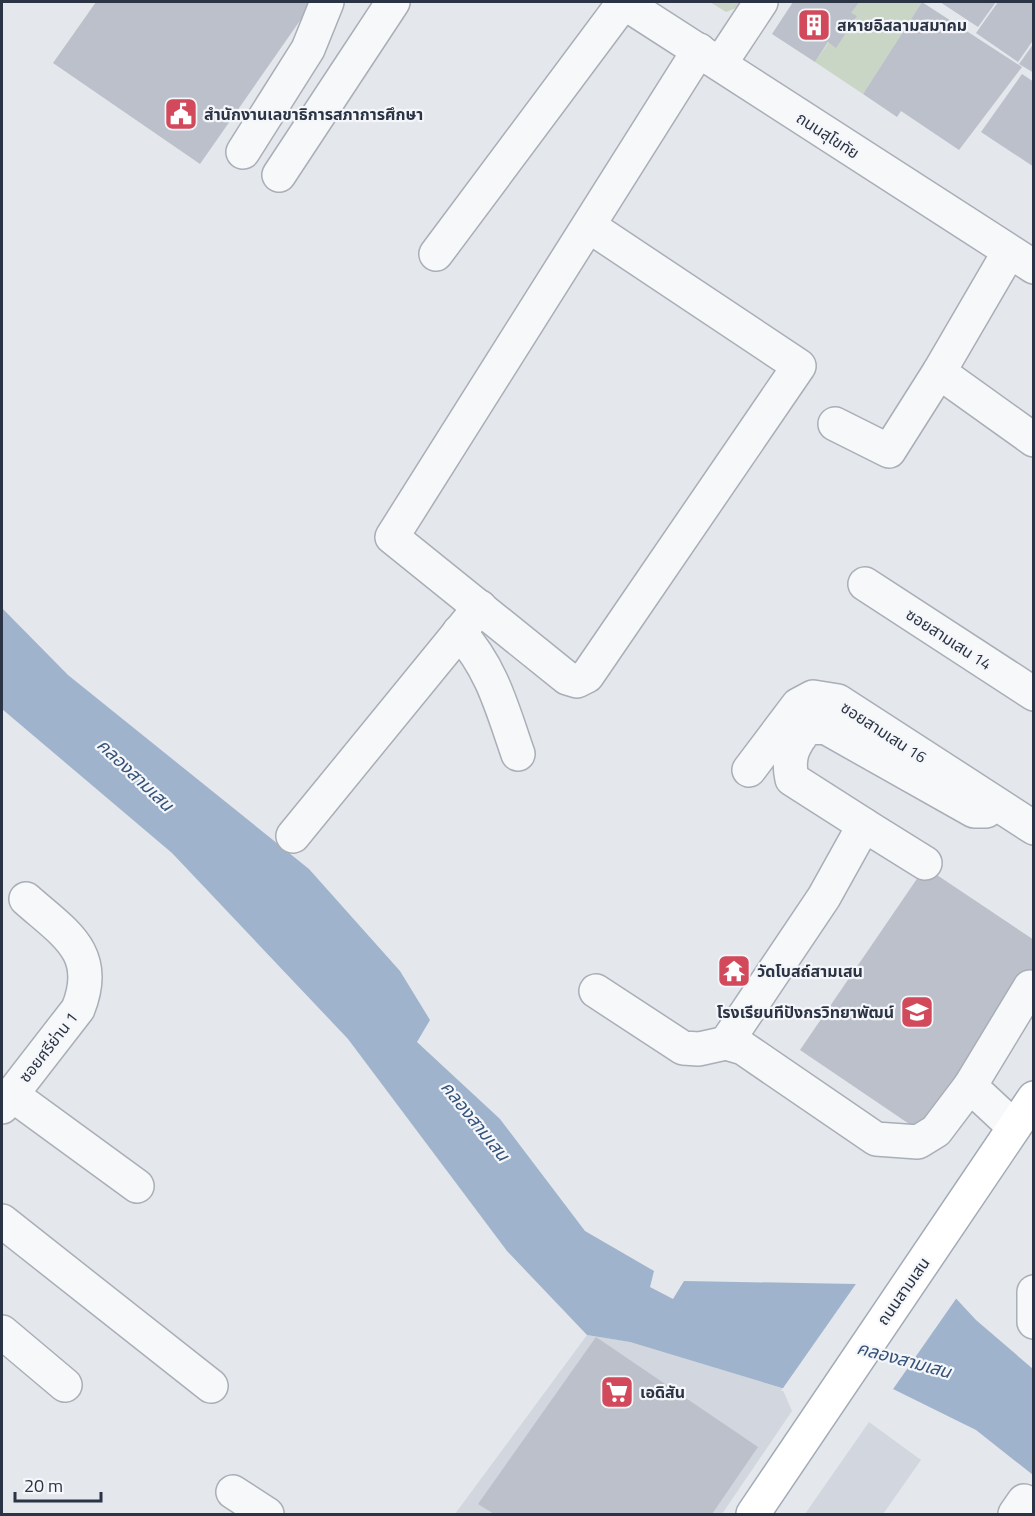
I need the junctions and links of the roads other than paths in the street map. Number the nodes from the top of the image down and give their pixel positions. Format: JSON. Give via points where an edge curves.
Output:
{"nodes":[{"id":1,"x":327,"y":2,"type":"edge"},
{"id":2,"x":393,"y":2,"type":"edge"},
{"id":3,"x":623,"y":2,"type":"edge"},
{"id":4,"x":761,"y":2,"type":"edge"},
{"id":5,"x":709,"y":57,"type":"junction"},
{"id":6,"x":243,"y":152,"type":"dead end"},
{"id":7,"x":279,"y":175,"type":"dead end"},
{"id":8,"x":589,"y":226,"type":"junction"},
{"id":9,"x":436,"y":254,"type":"dead end"},
{"id":10,"x":1027,"y":261,"type":"edge"},
{"id":11,"x":939,"y":372,"type":"junction"},
{"id":12,"x":835,"y":424,"type":"dead end"},
{"id":13,"x":1034,"y":440,"type":"edge"},
{"id":14,"x":866,"y":584,"type":"dead end"},
{"id":15,"x":480,"y":607,"type":"junction"},
{"id":16,"x":459,"y":632,"type":"junction"},
{"id":17,"x":1034,"y":694,"type":"edge"},
{"id":18,"x":518,"y":754,"type":"dead end"},
{"id":19,"x":750,"y":770,"type":"dead end"},
{"id":20,"x":996,"y":804,"type":"junction"},
{"id":21,"x":864,"y":825,"type":"junction"},
{"id":22,"x":1034,"y":828,"type":"edge"},
{"id":23,"x":293,"y":836,"type":"dead end"},
{"id":24,"x":925,"y":863,"type":"dead end"},
{"id":25,"x":27,"y":899,"type":"dead end"},
{"id":26,"x":1030,"y":987,"type":"dead end"},
{"id":27,"x":596,"y":991,"type":"dead end"},
{"id":28,"x":726,"y":1043,"type":"junction"},
{"id":29,"x":970,"y":1086,"type":"junction"},
{"id":30,"x":1034,"y":1098,"type":"edge"},
{"id":31,"x":6,"y":1100,"type":"edge"},
{"id":32,"x":1014,"y":1127,"type":"junction"},
{"id":33,"x":137,"y":1186,"type":"dead end"},
{"id":34,"x":2,"y":1221,"type":"edge"},
{"id":35,"x":1034,"y":1292,"type":"edge"},
{"id":36,"x":1034,"y":1322,"type":"edge"},
{"id":37,"x":2,"y":1332,"type":"edge"},
{"id":38,"x":65,"y":1385,"type":"dead end"},
{"id":39,"x":211,"y":1386,"type":"dead end"},
{"id":40,"x":233,"y":1492,"type":"dead end"},
{"id":41,"x":267,"y":1515,"type":"edge"},
{"id":42,"x":753,"y":1515,"type":"edge"}],
"edges":[{"from":1,"to":6,"type":"street","via":[[308,49]]},
{"from":2,"to":7,"type":"street"},
{"from":3,"to":5,"type":"street","name":"ถนนสุโขทัย"},
{"from":3,"to":9,"type":"street"},
{"from":4,"to":5,"type":"street"},
{"from":5,"to":8,"type":"street"},
{"from":5,"to":10,"type":"street","name":"ถนนสุโขทัย"},
{"from":8,"to":15,"type":"street","via":[[392,537]]},
{"from":8,"to":15,"type":"street","via":[[799,366],[587,676],[577,681],[567,678]]},
{"from":10,"to":11,"type":"street"},
{"from":11,"to":12,"type":"street","via":[[889,451]]},
{"from":11,"to":13,"type":"street"},
{"from":14,"to":17,"type":"street","name":"ซอยสามเสน 14"},
{"from":15,"to":16,"type":"street"},
{"from":16,"to":18,"type":"street","via":[[478,652]]},
{"from":16,"to":23,"type":"street"},
{"from":19,"to":20,"type":"street","name":"ซอยสามเสน 16","via":[[798,705],[813,697],[838,701]]},
{"from":20,"to":21,"type":"street","via":[[986,811],[975,811],[825,728],[807,728],[794,743],[788,763],[792,779]]},
{"from":20,"to":22,"type":"street","name":"ซอยสามเสน 16"},
{"from":21,"to":24,"type":"street"},
{"from":21,"to":28,"type":"street","via":[[824,897]]},
{"from":25,"to":31,"type":"street","name":"ซอยศรีย่าน 1","via":[[78,945],[85,967],[85,991],[78,1009]]},
{"from":26,"to":29,"type":"street"},
{"from":27,"to":28,"type":"street","via":[[683,1048]]},
{"from":28,"to":29,"type":"street","via":[[751,1053],[876,1139],[918,1142],[936,1131]]},
{"from":29,"to":32,"type":"street"},
{"from":30,"to":32,"type":"main road","name":"ถนนสามเสน"},
{"from":31,"to":33,"type":"street"},
{"from":32,"to":42,"type":"main road","name":"ถนนสามเสน"},
{"from":34,"to":39,"type":"street"},
{"from":35,"to":36,"type":"street"},
{"from":37,"to":38,"type":"street"},
{"from":40,"to":41,"type":"street"}]}
